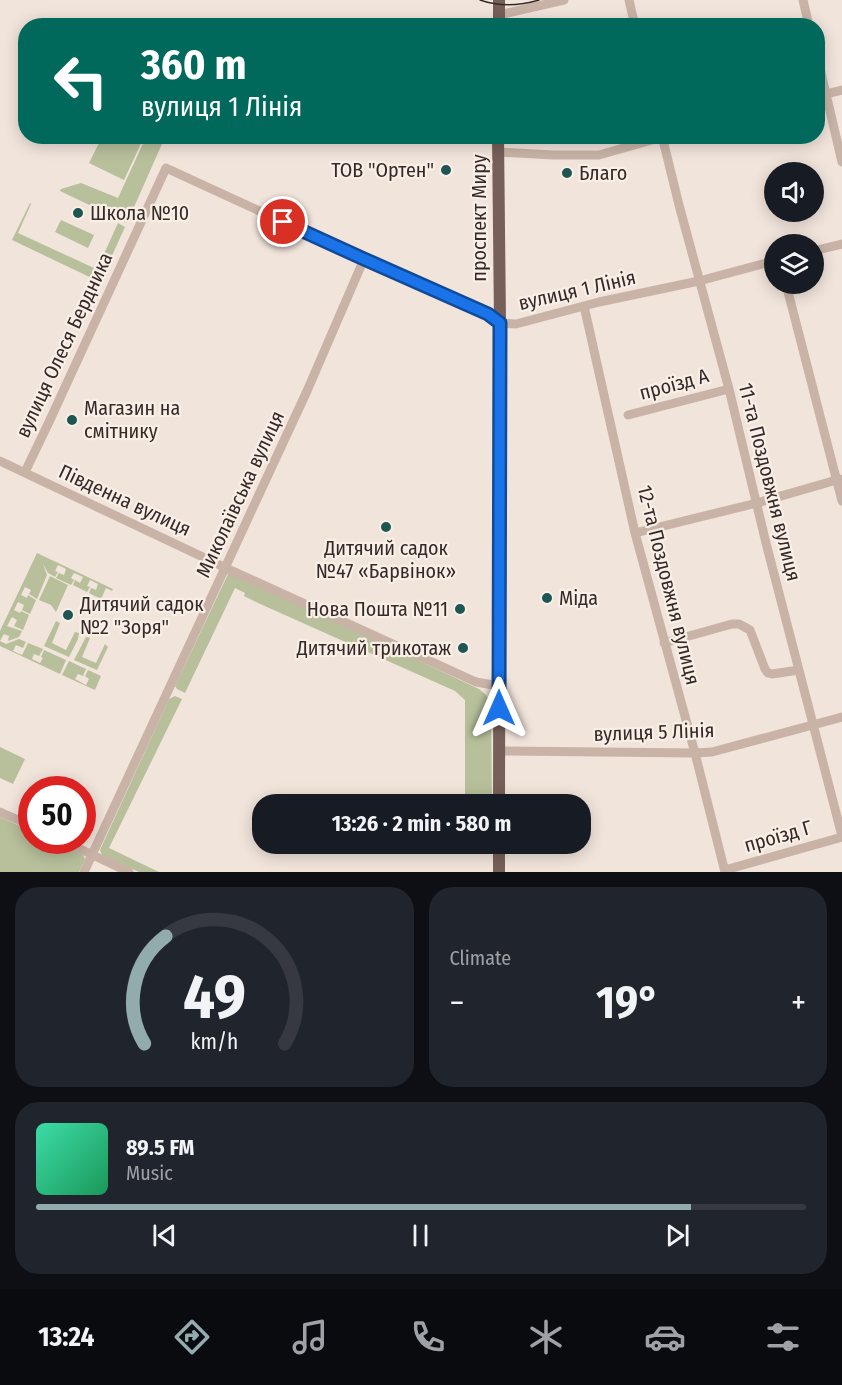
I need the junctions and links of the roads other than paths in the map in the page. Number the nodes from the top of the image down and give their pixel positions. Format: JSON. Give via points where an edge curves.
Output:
{"nodes":[{"id":1,"x":499,"y":0,"type":"edge"},
{"id":2,"x":564,"y":0,"type":"edge"},
{"id":3,"x":629,"y":0,"type":"edge"},
{"id":4,"x":803,"y":0,"type":"edge"},
{"id":5,"x":499,"y":18,"type":"edge"},
{"id":6,"x":506,"y":18,"type":"edge"},
{"id":7,"x":633,"y":18,"type":"edge"},
{"id":8,"x":807,"y":18,"type":"edge"},
{"id":9,"x":842,"y":90,"type":"edge"},
{"id":10,"x":825,"y":94,"type":"edge"},
{"id":11,"x":825,"y":105,"type":"edge"},
{"id":12,"x":498,"y":144,"type":"edge"},
{"id":13,"x":639,"y":144,"type":"edge"},
{"id":14,"x":666,"y":144,"type":"edge"},
{"id":15,"x":498,"y":152,"type":"junction"},
{"id":16,"x":842,"y":162,"type":"edge"},
{"id":17,"x":166,"y":168,"type":"joint"},
{"id":18,"x":842,"y":244,"type":"edge"},
{"id":19,"x":824,"y":248,"type":"edge"},
{"id":20,"x":364,"y":259,"type":"junction"},
{"id":21,"x":764,"y":264,"type":"edge"},
{"id":22,"x":699,"y":281,"type":"junction"},
{"id":23,"x":789,"y":294,"type":"edge"},
{"id":24,"x":584,"y":306,"type":"junction"},
{"id":25,"x":500,"y":323,"type":"junction"},
{"id":26,"x":729,"y":388,"type":"junction"},
{"id":27,"x":628,"y":415,"type":"dead end"},
{"id":28,"x":0,"y":461,"type":"edge"},
{"id":29,"x":25,"y":472,"type":"junction"},
{"id":30,"x":839,"y":479,"type":"edge"},
{"id":31,"x":842,"y":501,"type":"edge"},
{"id":32,"x":757,"y":502,"type":"junction"},
{"id":33,"x":635,"y":533,"type":"junction"},
{"id":34,"x":226,"y":568,"type":"junction"},
{"id":35,"x":664,"y":643,"type":"junction"},
{"id":36,"x":799,"y":670,"type":"junction"},
{"id":37,"x":499,"y":686,"type":"junction"},
{"id":38,"x":842,"y":717,"type":"edge"},
{"id":39,"x":814,"y":724,"type":"junction"},
{"id":40,"x":499,"y":751,"type":"junction"},
{"id":41,"x":695,"y":753,"type":"junction"},
{"id":42,"x":499,"y":794,"type":"edge"},
{"id":43,"x":0,"y":812,"type":"edge"},
{"id":44,"x":18,"y":820,"type":"edge"},
{"id":45,"x":842,"y":836,"type":"edge"},
{"id":46,"x":499,"y":854,"type":"edge"},
{"id":47,"x":92,"y":855,"type":"junction"},
{"id":48,"x":725,"y":871,"type":"edge"},
{"id":49,"x":84,"y":872,"type":"edge"},
{"id":50,"x":129,"y":872,"type":"edge"},
{"id":51,"x":499,"y":872,"type":"edge"}],
"edges":[{"from":1,"to":5,"type":"main road"},
{"from":2,"to":6,"type":"street"},
{"from":3,"to":7,"type":"street"},
{"from":4,"to":8,"type":"street"},
{"from":9,"to":10,"type":"street"},
{"from":11,"to":16,"type":"street"},
{"from":12,"to":15,"type":"main road","name":"проспект Миру"},
{"from":13,"to":15,"type":"street","via":[[599,155]]},
{"from":14,"to":22,"type":"street","name":"11-та Поздовжня вулиця"},
{"from":15,"to":25,"type":"main road","name":"проспект Миру"},
{"from":17,"to":20,"type":"street","name":"вулиця 1 Лінія"},
{"from":17,"to":29,"type":"street","name":"вулиця Олеся Бердника"},
{"from":18,"to":19,"type":"street"},
{"from":20,"to":25,"type":"street","name":"вулиця 1 Лінія","via":[[488,314]]},
{"from":20,"to":34,"type":"street","name":"Миколаївська вулиця"},
{"from":21,"to":22,"type":"street","name":"вулиця 1 Лінія"},
{"from":22,"to":24,"type":"street","name":"вулиця 1 Лінія"},
{"from":22,"to":26,"type":"street","name":"11-та Поздовжня вулиця"},
{"from":23,"to":30,"type":"street"},
{"from":24,"to":25,"type":"street","name":"вулиця 1 Лінія","via":[[516,324]]},
{"from":24,"to":33,"type":"street","name":"12-та Поздовжня вулиця"},
{"from":25,"to":37,"type":"main road","name":"проспект Миру"},
{"from":26,"to":27,"type":"street","name":"проїзд А"},
{"from":26,"to":32,"type":"street","name":"11-та Поздовжня вулиця"},
{"from":28,"to":29,"type":"street","name":"Південна вулиця"},
{"from":29,"to":34,"type":"street","name":"Південна вулиця"},
{"from":30,"to":31,"type":"street"},
{"from":30,"to":32,"type":"street"},
{"from":32,"to":33,"type":"street"},
{"from":32,"to":36,"type":"street","name":"11-та Поздовжня вулиця"},
{"from":33,"to":35,"type":"street","name":"12-та Поздовжня вулиця"},
{"from":34,"to":37,"type":"street","name":"Південна вулиця","via":[[477,682]]},
{"from":34,"to":47,"type":"street","name":"Миколаївська вулиця"},
{"from":35,"to":36,"type":"street","via":[[739,624],[750,630],[768,673]]},
{"from":35,"to":41,"type":"street","name":"12-та Поздовжня вулиця"},
{"from":36,"to":39,"type":"street","name":"11-та Поздовжня вулиця"},
{"from":37,"to":40,"type":"main road","name":"проспект Миру"},
{"from":38,"to":39,"type":"street","name":"вулиця 5 Лінія"},
{"from":39,"to":41,"type":"street","name":"вулиця 5 Лінія","via":[[712,752]]},
{"from":39,"to":45,"type":"street","name":"11-та Поздовжня вулиця"},
{"from":40,"to":41,"type":"street","name":"вулиця 5 Лінія"},
{"from":40,"to":42,"type":"main road","name":"проспект Миру"},
{"from":41,"to":48,"type":"street","name":"12-та Поздовжня вулиця"},
{"from":43,"to":44,"type":"street"},
{"from":45,"to":48,"type":"street","name":"проїзд Г"},
{"from":46,"to":51,"type":"main road"},
{"from":47,"to":49,"type":"street","name":"Миколаївська вулиця"},
{"from":47,"to":50,"type":"street"}]}
